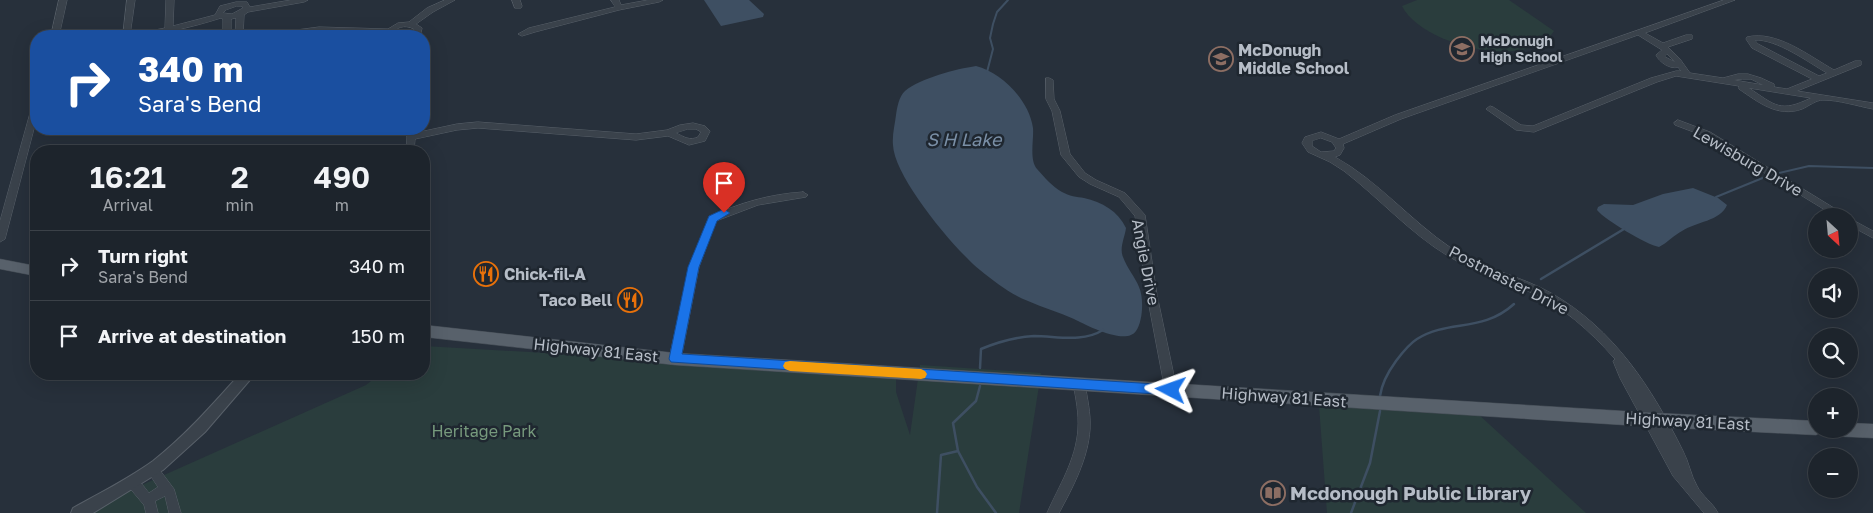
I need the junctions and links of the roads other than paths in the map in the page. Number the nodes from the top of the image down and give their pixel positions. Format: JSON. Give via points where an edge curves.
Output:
{"nodes":[{"id":1,"x":64,"y":0,"type":"edge"},
{"id":2,"x":130,"y":0,"type":"edge"},
{"id":3,"x":170,"y":0,"type":"edge"},
{"id":4,"x":304,"y":0,"type":"edge"},
{"id":5,"x":451,"y":0,"type":"edge"},
{"id":6,"x":615,"y":0,"type":"edge"},
{"id":7,"x":659,"y":0,"type":"edge"},
{"id":8,"x":1731,"y":0,"type":"edge"},
{"id":9,"x":619,"y":8,"type":"junction"},
{"id":10,"x":243,"y":12,"type":"junction"},
{"id":11,"x":224,"y":17,"type":"junction"},
{"id":12,"x":411,"y":24,"type":"junction"},
{"id":13,"x":169,"y":29,"type":"junction"},
{"id":14,"x":56,"y":30,"type":"edge"},
{"id":15,"x":127,"y":30,"type":"edge"},
{"id":16,"x":164,"y":30,"type":"edge"},
{"id":17,"x":226,"y":30,"type":"edge"},
{"id":18,"x":240,"y":30,"type":"edge"},
{"id":19,"x":311,"y":30,"type":"edge"},
{"id":20,"x":332,"y":30,"type":"edge"},
{"id":21,"x":393,"y":30,"type":"edge"},
{"id":22,"x":418,"y":30,"type":"edge"},
{"id":23,"x":1640,"y":32,"type":"junction"},
{"id":24,"x":522,"y":34,"type":"dead end"},
{"id":25,"x":1689,"y":37,"type":"dead end"},
{"id":26,"x":1665,"y":48,"type":"junction"},
{"id":27,"x":1858,"y":63,"type":"dead end"},
{"id":28,"x":1681,"y":71,"type":"junction"},
{"id":29,"x":1834,"y":73,"type":"junction"},
{"id":30,"x":1818,"y":79,"type":"junction"},
{"id":31,"x":1049,"y":80,"type":"dead end"},
{"id":32,"x":1724,"y":81,"type":"junction"},
{"id":33,"x":1735,"y":83,"type":"junction"},
{"id":34,"x":1783,"y":91,"type":"junction"},
{"id":35,"x":1820,"y":97,"type":"junction"},
{"id":36,"x":1873,"y":106,"type":"edge"},
{"id":37,"x":1490,"y":109,"type":"dead end"},
{"id":38,"x":1398,"y":117,"type":"junction"},
{"id":39,"x":1678,"y":123,"type":"dead end"},
{"id":40,"x":30,"y":128,"type":"edge"},
{"id":41,"x":430,"y":130,"type":"edge"},
{"id":42,"x":669,"y":133,"type":"dead end"},
{"id":43,"x":1326,"y":136,"type":"junction"},
{"id":44,"x":1338,"y":147,"type":"junction"},
{"id":45,"x":1323,"y":155,"type":"junction"},
{"id":46,"x":1377,"y":191,"type":"junction"},
{"id":47,"x":802,"y":195,"type":"dead end"},
{"id":48,"x":1829,"y":208,"type":"edge"},
{"id":49,"x":1858,"y":227,"type":"edge"},
{"id":50,"x":1873,"y":236,"type":"edge"},
{"id":51,"x":0,"y":239,"type":"edge"},
{"id":52,"x":0,"y":264,"type":"edge"},
{"id":53,"x":30,"y":270,"type":"edge"},
{"id":54,"x":430,"y":332,"type":"edge"},
{"id":55,"x":675,"y":359,"type":"junction"},
{"id":56,"x":243,"y":380,"type":"edge"},
{"id":57,"x":1079,"y":383,"type":"junction"},
{"id":58,"x":1171,"y":390,"type":"junction"},
{"id":59,"x":1656,"y":420,"type":"junction"},
{"id":60,"x":1808,"y":428,"type":"edge"},
{"id":61,"x":1858,"y":430,"type":"edge"},
{"id":62,"x":1873,"y":431,"type":"edge"},
{"id":63,"x":1858,"y":433,"type":"edge"},
{"id":64,"x":1873,"y":436,"type":"edge"},
{"id":65,"x":152,"y":469,"type":"junction"},
{"id":66,"x":132,"y":482,"type":"junction"},
{"id":67,"x":167,"y":488,"type":"junction"},
{"id":68,"x":147,"y":500,"type":"junction"},
{"id":69,"x":79,"y":513,"type":"edge"},
{"id":70,"x":152,"y":513,"type":"edge"},
{"id":71,"x":175,"y":513,"type":"edge"},
{"id":72,"x":1052,"y":513,"type":"edge"},
{"id":73,"x":1712,"y":513,"type":"edge"}],
"edges":[{"from":1,"to":14,"type":"street"},
{"from":2,"to":15,"type":"street"},
{"from":3,"to":13,"type":"street"},
{"from":4,"to":10,"type":"street"},
{"from":5,"to":12,"type":"street"},
{"from":6,"to":9,"type":"street"},
{"from":7,"to":9,"type":"street"},
{"from":8,"to":23,"type":"street"},
{"from":9,"to":24,"type":"street"},
{"from":10,"to":11,"type":"street"},
{"from":10,"to":11,"type":"street","via":[[247,8],[244,4],[232,4],[218,12]]},
{"from":10,"to":18,"type":"street"},
{"from":11,"to":13,"type":"street"},
{"from":11,"to":17,"type":"street"},
{"from":12,"to":21,"type":"street"},
{"from":12,"to":22,"type":"street"},
{"from":13,"to":16,"type":"street"},
{"from":19,"to":20,"type":"street"},
{"from":23,"to":26,"type":"street"},
{"from":23,"to":38,"type":"street"},
{"from":25,"to":26,"type":"street"},
{"from":26,"to":28,"type":"street"},
{"from":26,"to":28,"type":"street","via":[[1676,57]]},
{"from":27,"to":29,"type":"street"},
{"from":28,"to":32,"type":"street"},
{"from":28,"to":37,"type":"street","via":[[1534,130],[1519,128]]},
{"from":29,"to":30,"type":"street"},
{"from":29,"to":30,"type":"street","via":[[1769,39],[1750,39],[1755,46]]},
{"from":30,"to":34,"type":"street"},
{"from":31,"to":58,"type":"street","name":"Angie Drive","via":[[1050,99],[1066,155],[1082,174],[1122,195],[1140,215]]},
{"from":32,"to":33,"type":"street"},
{"from":32,"to":34,"type":"street","via":[[1748,76]]},
{"from":33,"to":34,"type":"street"},
{"from":33,"to":35,"type":"street","via":[[1784,109],[1794,109]]},
{"from":34,"to":35,"type":"street"},
{"from":35,"to":36,"type":"street"},
{"from":38,"to":43,"type":"street"},
{"from":38,"to":44,"type":"street"},
{"from":39,"to":48,"type":"street","name":"Lewisburg Drive","via":[[1707,134]]},
{"from":40,"to":51,"type":"street"},
{"from":41,"to":42,"type":"street","via":[[478,125],[636,137]]},
{"from":43,"to":44,"type":"street"},
{"from":43,"to":45,"type":"street","via":[[1313,136],[1306,141],[1308,148]]},
{"from":44,"to":45,"type":"street","via":[[1335,154]]},
{"from":44,"to":46,"type":"street","via":[[1347,164]]},
{"from":45,"to":46,"type":"street"},
{"from":46,"to":59,"type":"street","name":"Postmaster Drive","via":[[1449,252],[1534,288],[1562,304],[1594,330],[1616,352],[1626,378]]},
{"from":47,"to":55,"type":"street","via":[[777,196],[736,207],[712,219],[694,267]]},
{"from":49,"to":50,"type":"street"},
{"from":52,"to":53,"type":"main road"},
{"from":54,"to":55,"type":"main road","name":"Highway 81 East"},
{"from":55,"to":57,"type":"main road","name":"Highway 81 East"},
{"from":56,"to":65,"type":"street","via":[[208,419]]},
{"from":57,"to":58,"type":"main road","name":"Highway 81 East"},
{"from":57,"to":72,"type":"street","via":[[1084,419],[1082,442],[1073,470]]},
{"from":58,"to":59,"type":"main road","name":"Highway 81 East"},
{"from":59,"to":60,"type":"main road","name":"Highway 81 East"},
{"from":59,"to":73,"type":"street","name":"Postmaster Drive","via":[[1678,472]]},
{"from":61,"to":62,"type":"main road"},
{"from":63,"to":64,"type":"main road"},
{"from":65,"to":66,"type":"street"},
{"from":65,"to":67,"type":"street"},
{"from":66,"to":68,"type":"street"},
{"from":66,"to":69,"type":"street"},
{"from":67,"to":68,"type":"street"},
{"from":67,"to":71,"type":"street"},
{"from":68,"to":70,"type":"street"}]}
